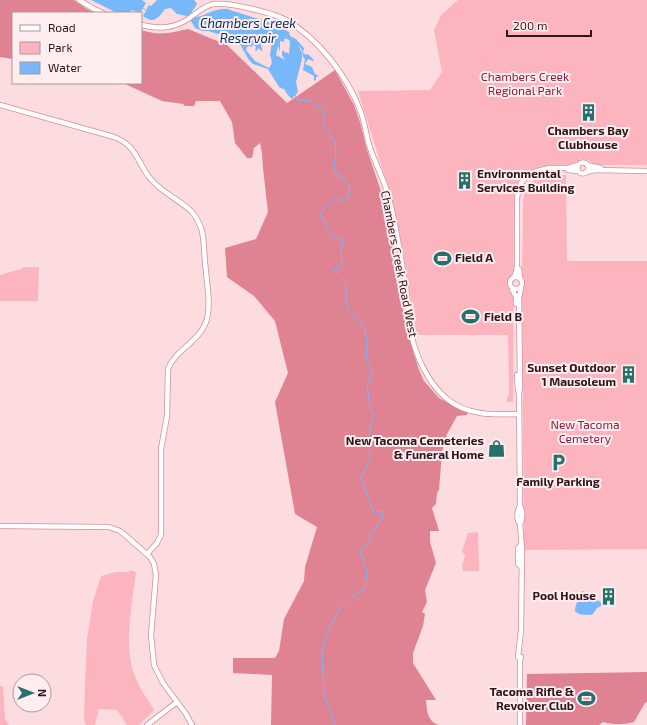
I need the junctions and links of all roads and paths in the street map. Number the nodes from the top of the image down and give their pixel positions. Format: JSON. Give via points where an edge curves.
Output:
{"nodes":[{"id":1,"x":79,"y":0,"type":"edge"},
{"id":2,"x":101,"y":12,"type":"edge"},
{"id":3,"x":142,"y":25,"type":"edge"},
{"id":4,"x":0,"y":106,"type":"edge"},
{"id":5,"x":578,"y":165,"type":"junction"},
{"id":6,"x":587,"y":165,"type":"junction"},
{"id":7,"x":647,"y":170,"type":"edge"},
{"id":8,"x":578,"y":171,"type":"junction"},
{"id":9,"x":586,"y":172,"type":"junction"},
{"id":10,"x":524,"y":181,"type":"junction"},
{"id":11,"x":514,"y":277,"type":"junction"},
{"id":12,"x":520,"y":279,"type":"junction"},
{"id":13,"x":521,"y":287,"type":"junction"},
{"id":14,"x":512,"y":289,"type":"junction"},
{"id":15,"x":519,"y":393,"type":"junction"},
{"id":16,"x":519,"y":414,"type":"junction"},
{"id":17,"x":0,"y":526,"type":"edge"},
{"id":18,"x":147,"y":554,"type":"junction"},
{"id":19,"x":177,"y":702,"type":"junction"},
{"id":20,"x":147,"y":725,"type":"edge"},
{"id":21,"x":192,"y":725,"type":"edge"},
{"id":22,"x":520,"y":725,"type":"edge"}],
"edges":[{"from":1,"to":2,"type":"street"},
{"from":3,"to":16,"type":"street","name":"Chambers Creek Road West","via":[[165,28],[176,25],[208,6],[220,3],[287,20],[317,44],[331,59],[357,103],[385,187],[395,227],[412,334],[425,370],[440,392],[460,407],[484,414]]},
{"from":4,"to":18,"type":"street","via":[[114,137],[129,145],[149,177],[192,212],[202,232],[207,318],[203,329],[171,362],[168,369],[167,416],[161,449],[160,535],[157,543]]},
{"from":5,"to":6,"type":"street","via":[[582,162]]},
{"from":5,"to":8,"type":"street"},
{"from":5,"to":10,"type":"street","via":[[537,170]]},
{"from":6,"to":7,"type":"street"},
{"from":6,"to":9,"type":"street"},
{"from":7,"to":9,"type":"street"},
{"from":8,"to":9,"type":"street"},
{"from":8,"to":10,"type":"street","via":[[542,171]]},
{"from":10,"to":11,"type":"street","via":[[517,195],[517,266]]},
{"from":10,"to":12,"type":"street","via":[[519,203]]},
{"from":11,"to":12,"type":"street"},
{"from":11,"to":14,"type":"street","via":[[509,283]]},
{"from":12,"to":13,"type":"street"},
{"from":13,"to":14,"type":"street","via":[[517,290]]},
{"from":13,"to":15,"type":"street"},
{"from":14,"to":15,"type":"street","via":[[516,302]]},
{"from":15,"to":16,"type":"street"},
{"from":16,"to":22,"type":"street","via":[[522,509]]},
{"from":17,"to":18,"type":"street","via":[[109,527],[120,531]]},
{"from":18,"to":19,"type":"street","via":[[154,564],[156,575],[151,635],[153,658],[158,675]]},
{"from":19,"to":20,"type":"street"},
{"from":19,"to":21,"type":"street"}]}
